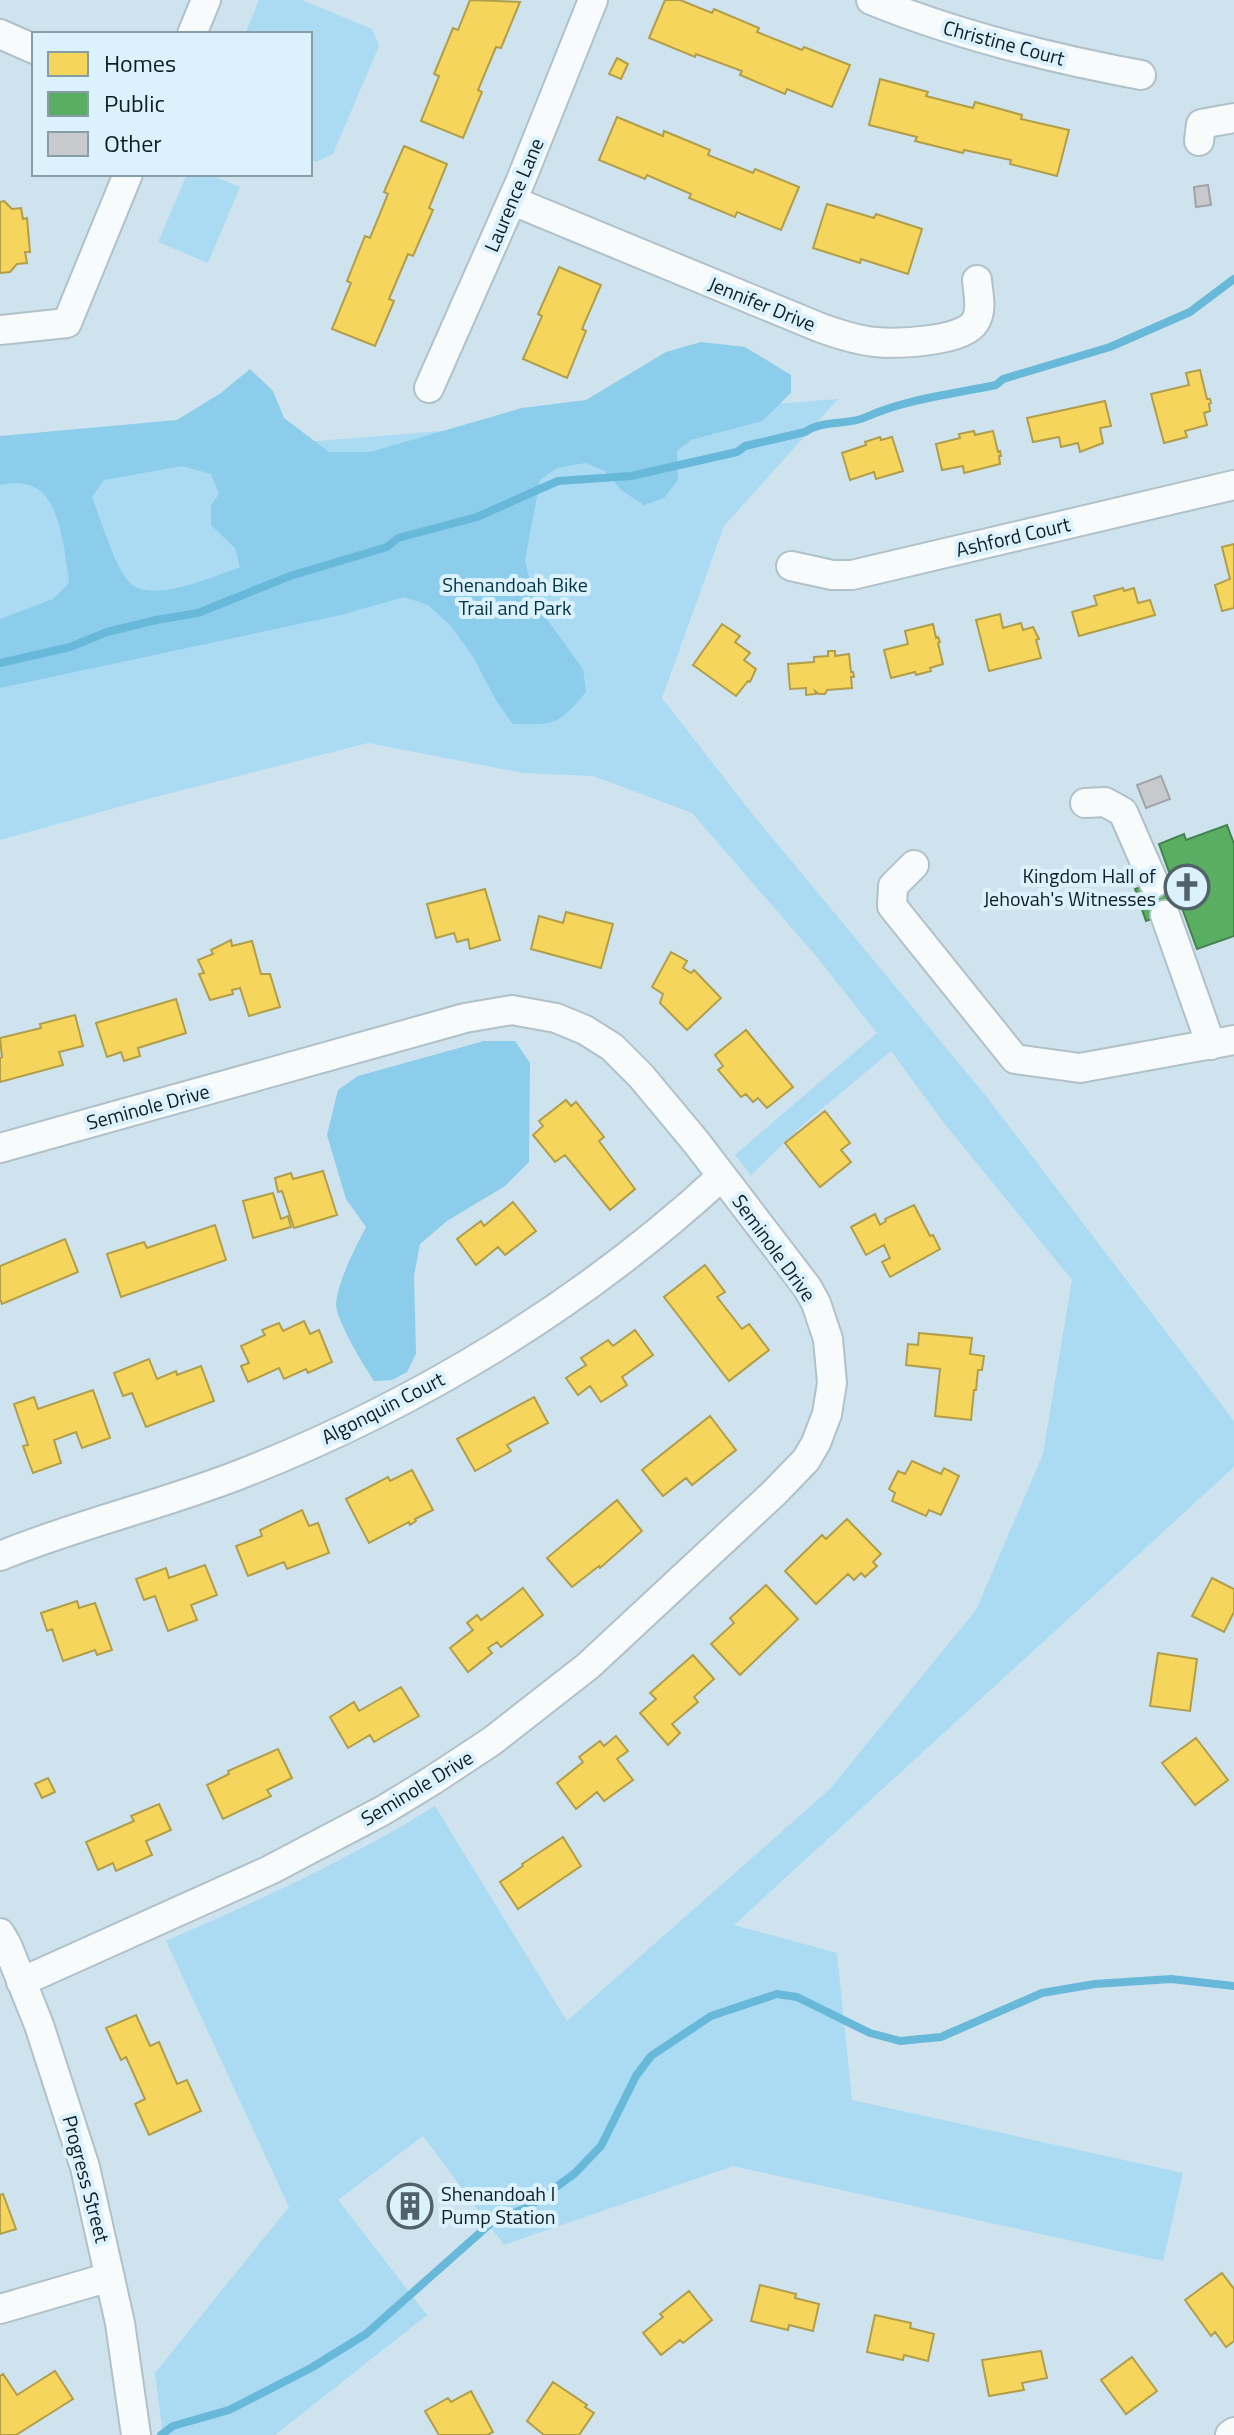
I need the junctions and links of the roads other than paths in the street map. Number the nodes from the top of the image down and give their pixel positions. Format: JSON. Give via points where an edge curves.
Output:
{"nodes":[{"id":1,"x":206,"y":0,"type":"edge"},
{"id":2,"x":593,"y":0,"type":"edge"},
{"id":3,"x":871,"y":0,"type":"edge"},
{"id":4,"x":193,"y":32,"type":"edge"},
{"id":5,"x":0,"y":34,"type":"edge"},
{"id":6,"x":32,"y":48,"type":"edge"},
{"id":7,"x":1141,"y":75,"type":"dead end"},
{"id":8,"x":1234,"y":118,"type":"edge"},
{"id":9,"x":1199,"y":141,"type":"dead end"},
{"id":10,"x":127,"y":176,"type":"edge"},
{"id":11,"x":513,"y":201,"type":"junction"},
{"id":12,"x":977,"y":280,"type":"dead end"},
{"id":13,"x":0,"y":330,"type":"edge"},
{"id":14,"x":429,"y":388,"type":"dead end"},
{"id":15,"x":1234,"y":485,"type":"edge"},
{"id":16,"x":791,"y":566,"type":"dead end"},
{"id":17,"x":1085,"y":803,"type":"dead end"},
{"id":18,"x":914,"y":865,"type":"dead end"},
{"id":19,"x":1154,"y":883,"type":"dead end"},
{"id":20,"x":1169,"y":926,"type":"dead end"},
{"id":21,"x":1222,"y":1043,"type":"edge"},
{"id":22,"x":0,"y":1148,"type":"edge"},
{"id":23,"x":722,"y":1176,"type":"junction"},
{"id":24,"x":0,"y":1556,"type":"edge"},
{"id":25,"x":0,"y":1933,"type":"edge"},
{"id":26,"x":21,"y":1982,"type":"junction"},
{"id":27,"x":110,"y":2277,"type":"junction"},
{"id":28,"x":0,"y":2309,"type":"edge"},
{"id":29,"x":136,"y":2435,"type":"edge"}],
"edges":[{"from":1,"to":4,"type":"street"},
{"from":2,"to":11,"type":"street","name":"Laurence Lane"},
{"from":3,"to":7,"type":"street","name":"Christine Court","via":[[980,38]]},
{"from":5,"to":6,"type":"street"},
{"from":8,"to":9,"type":"street","via":[[1201,124]]},
{"from":10,"to":13,"type":"street","via":[[67,323]]},
{"from":11,"to":12,"type":"street","name":"Jennifer Drive","via":[[835,334],[873,342],[964,332],[979,314]]},
{"from":11,"to":14,"type":"street","name":"Laurence Lane"},
{"from":15,"to":16,"type":"street","name":"Ashford Court","via":[[852,575]]},
{"from":17,"to":19,"type":"street","via":[[1105,802],[1123,812]]},
{"from":18,"to":21,"type":"street","via":[[893,886],[892,906],[1015,1059],[1080,1068]]},
{"from":20,"to":21,"type":"street"},
{"from":22,"to":23,"type":"street","name":"Seminole Drive","via":[[431,1027],[512,1010],[556,1018],[612,1047]]},
{"from":23,"to":24,"type":"street","name":"Algonquin Court","via":[[585,1287],[389,1408],[239,1475]]},
{"from":23,"to":26,"type":"street","name":"Seminole Drive","via":[[807,1287],[824,1321],[831,1392],[806,1460],[588,1666],[473,1755],[270,1870]]},
{"from":25,"to":26,"type":"street","name":"Progress Street"},
{"from":26,"to":27,"type":"street","name":"Progress Street","via":[[85,2167]]},
{"from":27,"to":28,"type":"street"},
{"from":27,"to":29,"type":"street","name":"Progress Street"}]}
